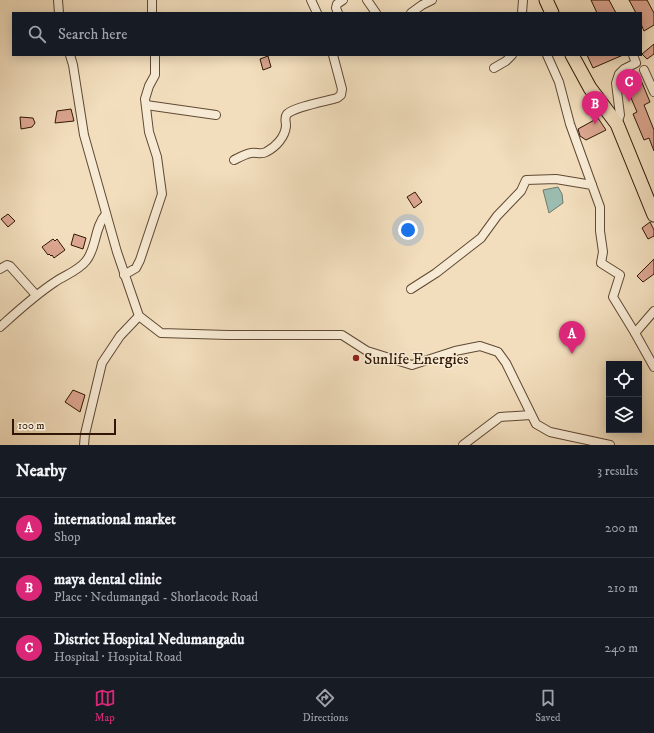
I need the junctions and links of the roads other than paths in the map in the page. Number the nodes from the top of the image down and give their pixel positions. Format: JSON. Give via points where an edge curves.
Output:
{"nodes":[{"id":1,"x":58,"y":0,"type":"edge"},
{"id":2,"x":152,"y":0,"type":"edge"},
{"id":3,"x":311,"y":0,"type":"edge"},
{"id":4,"x":343,"y":0,"type":"edge"},
{"id":5,"x":367,"y":0,"type":"edge"},
{"id":6,"x":432,"y":0,"type":"edge"},
{"id":7,"x":523,"y":0,"type":"edge"},
{"id":8,"x":546,"y":0,"type":"edge"},
{"id":9,"x":59,"y":12,"type":"edge"},
{"id":10,"x":152,"y":12,"type":"edge"},
{"id":11,"x":317,"y":12,"type":"edge"},
{"id":12,"x":338,"y":12,"type":"edge"},
{"id":13,"x":375,"y":12,"type":"edge"},
{"id":14,"x":412,"y":12,"type":"edge"},
{"id":15,"x":522,"y":12,"type":"edge"},
{"id":16,"x":552,"y":12,"type":"edge"},
{"id":17,"x":70,"y":56,"type":"edge"},
{"id":18,"x":155,"y":56,"type":"edge"},
{"id":19,"x":332,"y":56,"type":"edge"},
{"id":20,"x":511,"y":56,"type":"edge"},
{"id":21,"x":547,"y":56,"type":"edge"},
{"id":22,"x":573,"y":56,"type":"edge"},
{"id":23,"x":634,"y":59,"type":"edge"},
{"id":24,"x":494,"y":68,"type":"dead end"},
{"id":25,"x":644,"y":70,"type":"junction"},
{"id":26,"x":654,"y":73,"type":"edge"},
{"id":27,"x":654,"y":92,"type":"edge"},
{"id":28,"x":146,"y":105,"type":"junction"},
{"id":29,"x":216,"y":116,"type":"dead end"},
{"id":30,"x":617,"y":124,"type":"junction"},
{"id":31,"x":234,"y":160,"type":"dead end"},
{"id":32,"x":592,"y":185,"type":"junction"},
{"id":33,"x":106,"y":214,"type":"junction"},
{"id":34,"x":654,"y":215,"type":"edge"},
{"id":35,"x":0,"y":269,"type":"edge"},
{"id":36,"x":124,"y":275,"type":"junction"},
{"id":37,"x":411,"y":289,"type":"dead end"},
{"id":38,"x":36,"y":295,"type":"junction"},
{"id":39,"x":654,"y":311,"type":"edge"},
{"id":40,"x":139,"y":316,"type":"junction"},
{"id":41,"x":0,"y":327,"type":"edge"},
{"id":42,"x":635,"y":333,"type":"junction"},
{"id":43,"x":654,"y":367,"type":"edge"},
{"id":44,"x":531,"y":415,"type":"junction"},
{"id":45,"x":84,"y":445,"type":"edge"},
{"id":46,"x":463,"y":445,"type":"edge"},
{"id":47,"x":610,"y":445,"type":"edge"}],
"edges":[{"from":1,"to":9,"type":"street"},
{"from":2,"to":10,"type":"street"},
{"from":3,"to":11,"type":"street"},
{"from":4,"to":12,"type":"street","via":[[337,4]]},
{"from":5,"to":13,"type":"street"},
{"from":6,"to":14,"type":"street"},
{"from":7,"to":15,"type":"street"},
{"from":8,"to":16,"type":"main road"},
{"from":17,"to":33,"type":"street","via":[[84,134]]},
{"from":18,"to":28,"type":"street","via":[[154,75],[145,99]]},
{"from":19,"to":31,"type":"street","via":[[342,95],[295,109],[285,119],[286,126],[281,140],[266,152],[253,152]]},
{"from":20,"to":24,"type":"street"},
{"from":21,"to":32,"type":"street","via":[[559,82],[570,124]]},
{"from":22,"to":30,"type":"main road","via":[[590,88]]},
{"from":23,"to":25,"type":"street"},
{"from":23,"to":30,"type":"street","via":[[619,74],[616,82],[620,115]]},
{"from":25,"to":26,"type":"street"},
{"from":25,"to":27,"type":"street"},
{"from":28,"to":29,"type":"street"},
{"from":28,"to":36,"type":"street","via":[[149,132],[158,157],[162,194],[140,260],[136,268]]},
{"from":30,"to":34,"type":"main road"},
{"from":32,"to":37,"type":"street","via":[[556,179],[526,180],[521,191],[496,216],[481,238]]},
{"from":32,"to":42,"type":"street","via":[[600,207],[603,252],[601,263],[620,275],[613,297]]},
{"from":33,"to":36,"type":"street"},
{"from":33,"to":38,"type":"street","via":[[101,219],[85,262]]},
{"from":35,"to":38,"type":"street","via":[[10,266]]},
{"from":36,"to":40,"type":"street"},
{"from":38,"to":41,"type":"street"},
{"from":39,"to":42,"type":"street"},
{"from":40,"to":44,"type":"street","via":[[161,333],[342,335],[366,351],[412,365],[480,346],[498,352]]},
{"from":40,"to":45,"type":"street","via":[[120,336],[102,363]]},
{"from":42,"to":43,"type":"street"},
{"from":44,"to":46,"type":"street","via":[[500,417]]},
{"from":44,"to":47,"type":"street","via":[[536,424],[550,432]]}]}
